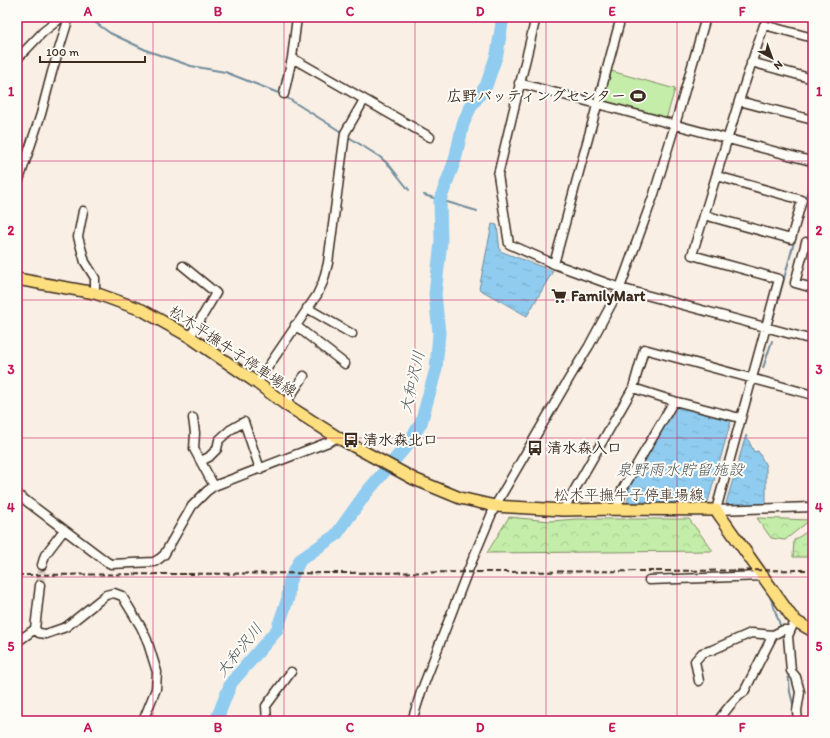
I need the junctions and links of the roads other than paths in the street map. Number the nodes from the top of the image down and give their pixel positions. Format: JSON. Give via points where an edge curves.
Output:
{"nodes":[{"id":1,"x":62,"y":17,"type":"edge"},
{"id":2,"x":69,"y":17,"type":"edge"},
{"id":3,"x":297,"y":17,"type":"edge"},
{"id":4,"x":536,"y":17,"type":"edge"},
{"id":5,"x":621,"y":17,"type":"edge"},
{"id":6,"x":706,"y":17,"type":"edge"},
{"id":7,"x":813,"y":38,"type":"edge"},
{"id":8,"x":292,"y":58,"type":"junction"},
{"id":9,"x":17,"y":59,"type":"edge"},
{"id":10,"x":751,"y":62,"type":"junction"},
{"id":11,"x":813,"y":79,"type":"edge"},
{"id":12,"x":519,"y":83,"type":"junction"},
{"id":13,"x":284,"y":94,"type":"dead end"},
{"id":14,"x":364,"y":100,"type":"junction"},
{"id":15,"x":739,"y":100,"type":"junction"},
{"id":16,"x":597,"y":103,"type":"junction"},
{"id":17,"x":813,"y":120,"type":"edge"},
{"id":18,"x":675,"y":125,"type":"junction"},
{"id":19,"x":430,"y":137,"type":"dead end"},
{"id":20,"x":727,"y":139,"type":"junction"},
{"id":21,"x":813,"y":156,"type":"edge"},
{"id":22,"x":19,"y":173,"type":"edge"},
{"id":23,"x":717,"y":176,"type":"junction"},
{"id":24,"x":17,"y":186,"type":"edge"},
{"id":25,"x":83,"y":211,"type":"dead end"},
{"id":26,"x":704,"y":215,"type":"junction"},
{"id":27,"x":813,"y":244,"type":"edge"},
{"id":28,"x":554,"y":264,"type":"junction"},
{"id":29,"x":183,"y":266,"type":"dead end"},
{"id":30,"x":17,"y":279,"type":"edge"},
{"id":31,"x":620,"y":288,"type":"junction"},
{"id":32,"x":813,"y":288,"type":"edge"},
{"id":33,"x":95,"y":292,"type":"junction"},
{"id":34,"x":308,"y":308,"type":"junction"},
{"id":35,"x":295,"y":325,"type":"junction"},
{"id":36,"x":766,"y":327,"type":"junction"},
{"id":37,"x":352,"y":334,"type":"dead end"},
{"id":38,"x":190,"y":337,"type":"junction"},
{"id":39,"x":813,"y":340,"type":"edge"},
{"id":40,"x":345,"y":364,"type":"dead end"},
{"id":41,"x":304,"y":376,"type":"dead end"},
{"id":42,"x":753,"y":378,"type":"junction"},
{"id":43,"x":257,"y":383,"type":"junction"},
{"id":44,"x":633,"y":388,"type":"junction"},
{"id":45,"x":813,"y":394,"type":"edge"},
{"id":46,"x":674,"y":401,"type":"junction"},
{"id":47,"x":285,"y":404,"type":"junction"},
{"id":48,"x":193,"y":418,"type":"dead end"},
{"id":49,"x":740,"y":418,"type":"junction"},
{"id":50,"x":337,"y":437,"type":"junction"},
{"id":51,"x":201,"y":461,"type":"junction"},
{"id":52,"x":260,"y":468,"type":"junction"},
{"id":53,"x":214,"y":486,"type":"junction"},
{"id":54,"x":17,"y":494,"type":"edge"},
{"id":55,"x":495,"y":506,"type":"junction"},
{"id":56,"x":813,"y":507,"type":"edge"},
{"id":57,"x":617,"y":509,"type":"junction"},
{"id":58,"x":563,"y":510,"type":"junction"},
{"id":59,"x":716,"y":510,"type":"junction"},
{"id":60,"x":64,"y":530,"type":"junction"},
{"id":61,"x":42,"y":565,"type":"tunnel mouth"},
{"id":62,"x":763,"y":576,"type":"junction"},
{"id":63,"x":649,"y":580,"type":"dead end"},
{"id":64,"x":40,"y":585,"type":"tunnel mouth"},
{"id":65,"x":793,"y":626,"type":"junction"},
{"id":66,"x":35,"y":629,"type":"junction"},
{"id":67,"x":813,"y":631,"type":"edge"},
{"id":68,"x":773,"y":635,"type":"junction"},
{"id":69,"x":17,"y":642,"type":"edge"},
{"id":70,"x":291,"y":672,"type":"dead end"},
{"id":71,"x":699,"y":681,"type":"dead end"},
{"id":72,"x":143,"y":721,"type":"edge"},
{"id":73,"x":267,"y":721,"type":"edge"},
{"id":74,"x":412,"y":721,"type":"edge"},
{"id":75,"x":718,"y":721,"type":"edge"},
{"id":76,"x":798,"y":721,"type":"edge"}],
"edges":[{"from":1,"to":9,"type":"street"},
{"from":2,"to":22,"type":"street","via":[[41,114]]},
{"from":3,"to":8,"type":"street"},
{"from":4,"to":12,"type":"street"},
{"from":5,"to":16,"type":"street"},
{"from":6,"to":18,"type":"street"},
{"from":7,"to":10,"type":"street","via":[[764,25]]},
{"from":8,"to":13,"type":"street"},
{"from":8,"to":14,"type":"street"},
{"from":10,"to":11,"type":"street"},
{"from":10,"to":15,"type":"street"},
{"from":12,"to":16,"type":"street"},
{"from":12,"to":28,"type":"street","via":[[498,175],[508,244]]},
{"from":14,"to":19,"type":"street"},
{"from":14,"to":34,"type":"street","via":[[345,135],[328,263],[323,282]]},
{"from":15,"to":17,"type":"street"},
{"from":15,"to":20,"type":"street"},
{"from":16,"to":18,"type":"street"},
{"from":16,"to":28,"type":"street"},
{"from":18,"to":20,"type":"street"},
{"from":18,"to":31,"type":"street","via":[[654,194]]},
{"from":20,"to":21,"type":"street","via":[[811,162]]},
{"from":20,"to":23,"type":"street"},
{"from":22,"to":24,"type":"street"},
{"from":23,"to":26,"type":"street"},
{"from":23,"to":26,"type":"street","via":[[802,200],[791,239]]},
{"from":25,"to":33,"type":"street","via":[[78,237],[85,262],[95,278]]},
{"from":26,"to":36,"type":"street","via":[[692,255],[779,279]]},
{"from":27,"to":32,"type":"street","via":[[806,242],[795,283]]},
{"from":28,"to":31,"type":"street"},
{"from":29,"to":38,"type":"street","via":[[194,271],[216,293]]},
{"from":30,"to":33,"type":"main road","name":"松木平撫牛子停車場線"},
{"from":31,"to":36,"type":"street"},
{"from":31,"to":55,"type":"street"},
{"from":33,"to":38,"type":"main road","name":"松木平撫牛子停車場線","via":[[142,310]]},
{"from":34,"to":35,"type":"street"},
{"from":34,"to":37,"type":"street"},
{"from":35,"to":40,"type":"street"},
{"from":35,"to":43,"type":"street"},
{"from":36,"to":39,"type":"street"},
{"from":36,"to":42,"type":"street"},
{"from":38,"to":43,"type":"main road","name":"松木平撫牛子停車場線"},
{"from":41,"to":47,"type":"street"},
{"from":42,"to":44,"type":"street","via":[[644,349]]},
{"from":42,"to":45,"type":"street"},
{"from":42,"to":49,"type":"street"},
{"from":43,"to":47,"type":"main road","name":"松木平撫牛子停車場線"},
{"from":44,"to":46,"type":"street"},
{"from":44,"to":58,"type":"street"},
{"from":46,"to":49,"type":"street"},
{"from":46,"to":57,"type":"street","via":[[622,490]]},
{"from":47,"to":50,"type":"main road","name":"松木平撫牛子停車場線"},
{"from":48,"to":51,"type":"street","via":[[194,449]]},
{"from":49,"to":59,"type":"street"},
{"from":50,"to":52,"type":"street"},
{"from":50,"to":55,"type":"main road","name":"松木平撫牛子停車場線","via":[[414,479],[460,498]]},
{"from":51,"to":52,"type":"street","via":[[217,449],[220,440],[230,430],[244,422]]},
{"from":51,"to":53,"type":"street"},
{"from":52,"to":53,"type":"street"},
{"from":53,"to":60,"type":"street","via":[[192,506],[164,555],[154,562],[111,564]]},
{"from":54,"to":60,"type":"street"},
{"from":55,"to":58,"type":"main road","name":"松木平撫牛子停車場線"},
{"from":55,"to":74,"type":"street","via":[[466,573]]},
{"from":56,"to":59,"type":"street"},
{"from":57,"to":58,"type":"main road","name":"松木平撫牛子停車場線"},
{"from":57,"to":59,"type":"main road","name":"松木平撫牛子停車場線"},
{"from":59,"to":62,"type":"main road","name":"松木平撫牛子停車場線"},
{"from":60,"to":61,"type":"street","via":[[45,555]]},
{"from":62,"to":63,"type":"street"},
{"from":62,"to":65,"type":"main road","name":"松木平撫牛子停車場線"},
{"from":64,"to":66,"type":"street"},
{"from":65,"to":67,"type":"main road","name":"松木平撫牛子停車場線"},
{"from":65,"to":68,"type":"street"},
{"from":65,"to":76,"type":"street","via":[[788,636],[792,671],[800,692]]},
{"from":66,"to":69,"type":"street"},
{"from":66,"to":72,"type":"street","via":[[46,634],[66,627],[106,594],[114,592],[122,596],[147,640],[157,672],[156,689]]},
{"from":68,"to":71,"type":"street","via":[[751,633],[702,653],[694,661]]},
{"from":68,"to":75,"type":"street","via":[[744,692],[726,708]]},
{"from":70,"to":73,"type":"street","via":[[266,706]]}]}
